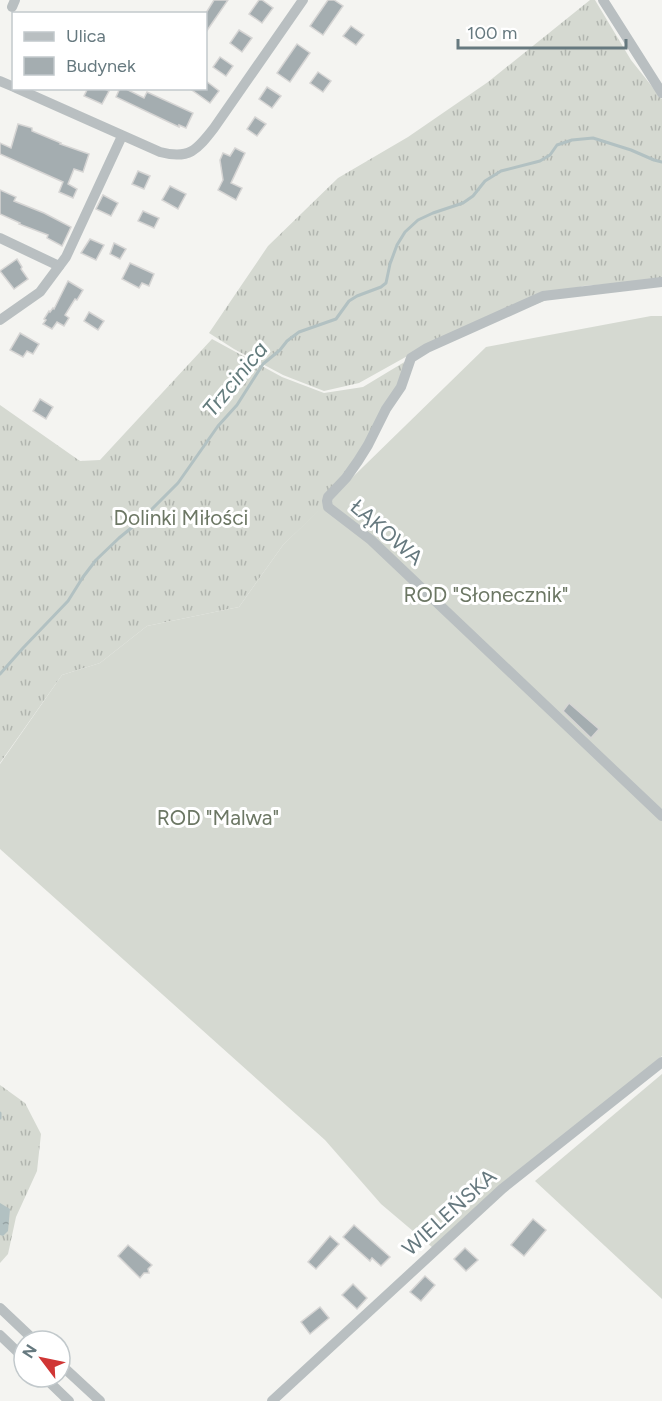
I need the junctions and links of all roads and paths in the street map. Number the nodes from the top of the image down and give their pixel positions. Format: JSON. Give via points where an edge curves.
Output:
{"nodes":[{"id":1,"x":303,"y":0,"type":"edge"},
{"id":2,"x":603,"y":0,"type":"edge"},
{"id":3,"x":19,"y":90,"type":"edge"},
{"id":4,"x":662,"y":93,"type":"edge"},
{"id":5,"x":122,"y":136,"type":"junction"},
{"id":6,"x":0,"y":238,"type":"edge"},
{"id":7,"x":59,"y":266,"type":"junction"},
{"id":8,"x":662,"y":282,"type":"edge"},
{"id":9,"x":0,"y":320,"type":"edge"},
{"id":10,"x":662,"y":816,"type":"edge"},
{"id":11,"x":662,"y":1062,"type":"edge"},
{"id":12,"x":0,"y":1308,"type":"edge"},
{"id":13,"x":11,"y":1319,"type":"junction"},
{"id":14,"x":22,"y":1329,"type":"edge"},
{"id":15,"x":0,"y":1333,"type":"edge"},
{"id":16,"x":12,"y":1346,"type":"edge"},
{"id":17,"x":72,"y":1375,"type":"edge"},
{"id":18,"x":56,"y":1389,"type":"edge"},
{"id":19,"x":69,"y":1401,"type":"edge"},
{"id":20,"x":100,"y":1401,"type":"edge"},
{"id":21,"x":272,"y":1401,"type":"edge"}],
"edges":[{"from":1,"to":5,"type":"street","via":[[201,145],[189,153],[173,156]]},
{"from":2,"to":4,"type":"street"},
{"from":3,"to":5,"type":"street"},
{"from":5,"to":7,"type":"street"},
{"from":6,"to":7,"type":"street"},
{"from":7,"to":9,"type":"street","via":[[40,292]]},
{"from":8,"to":10,"type":"street","name":"ŁĄKOWA","via":[[543,296],[411,358],[401,387],[368,445],[326,504],[371,540]]},
{"from":11,"to":21,"type":"street","name":"WIELEŃSKA","via":[[502,1189]]},
{"from":12,"to":13,"type":"street"},
{"from":13,"to":14,"type":"street"},
{"from":13,"to":15,"type":"street"},
{"from":15,"to":16,"type":"street"},
{"from":17,"to":20,"type":"street"},
{"from":18,"to":19,"type":"street"}]}
